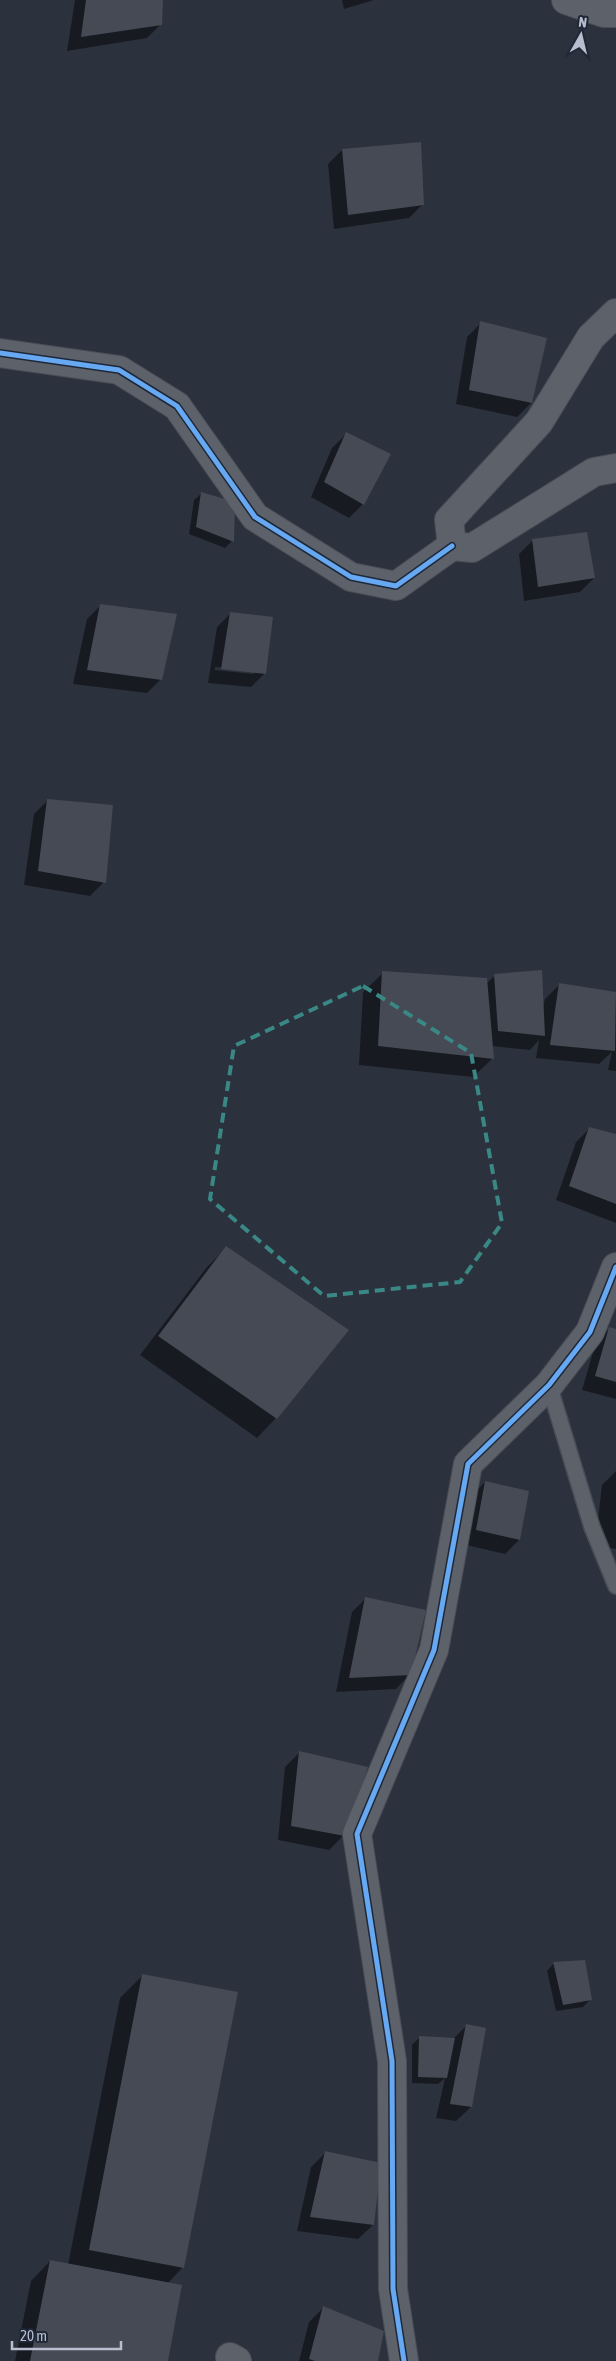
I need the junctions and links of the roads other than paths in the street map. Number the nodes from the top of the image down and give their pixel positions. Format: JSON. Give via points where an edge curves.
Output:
{"nodes":[{"id":1,"x":566,"y":0,"type":"edge"},
{"id":2,"x":616,"y":13,"type":"edge"},
{"id":3,"x":616,"y":313,"type":"edge"},
{"id":4,"x":0,"y":353,"type":"edge"},
{"id":5,"x":616,"y":468,"type":"edge"},
{"id":6,"x":452,"y":546,"type":"junction"},
{"id":7,"x":616,"y":1267,"type":"edge"},
{"id":8,"x":549,"y":1385,"type":"junction"},
{"id":9,"x":616,"y":1586,"type":"edge"},
{"id":10,"x":404,"y":2361,"type":"edge"}],
"edges":[{"from":1,"to":2,"type":"street","via":[[604,13]]},
{"from":3,"to":6,"type":"street","via":[[590,337],[539,422],[449,520]]},
{"from":4,"to":6,"type":"street","via":[[119,370],[177,406],[255,517],[351,577],[396,586]]},
{"from":5,"to":6,"type":"street","via":[[594,472],[472,548]]},
{"from":7,"to":8,"type":"street","via":[[590,1332]]},
{"from":8,"to":9,"type":"lane","via":[[592,1527]]},
{"from":8,"to":10,"type":"street","via":[[468,1464],[434,1650],[357,1834],[392,2061],[393,2289]]}]}
